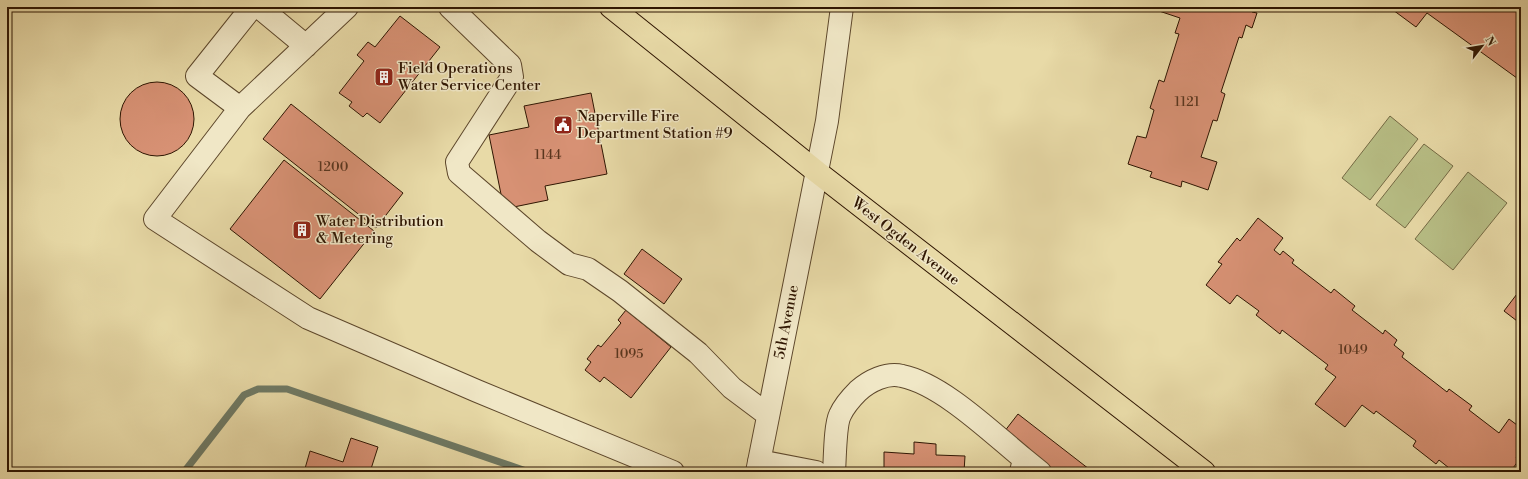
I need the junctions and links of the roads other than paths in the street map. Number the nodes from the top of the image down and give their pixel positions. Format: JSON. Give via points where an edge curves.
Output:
{"nodes":[{"id":1,"x":252,"y":7,"type":"edge"},
{"id":2,"x":259,"y":7,"type":"edge"},
{"id":3,"x":347,"y":7,"type":"edge"},
{"id":4,"x":450,"y":7,"type":"edge"},
{"id":5,"x":611,"y":7,"type":"edge"},
{"id":6,"x":842,"y":7,"type":"edge"},
{"id":7,"x":306,"y":46,"type":"junction"},
{"id":8,"x":240,"y":108,"type":"junction"},
{"id":9,"x":817,"y":172,"type":"junction"},
{"id":10,"x":768,"y":415,"type":"junction"},
{"id":11,"x":758,"y":467,"type":"edge"},
{"id":12,"x":1028,"y":468,"type":"edge"},
{"id":13,"x":673,"y":472,"type":"edge"},
{"id":14,"x":816,"y":472,"type":"edge"},
{"id":15,"x":834,"y":472,"type":"edge"},
{"id":16,"x":1204,"y":472,"type":"edge"}],
"edges":[{"from":1,"to":8,"type":"street","via":[[197,76]]},
{"from":2,"to":7,"type":"street"},
{"from":3,"to":7,"type":"street"},
{"from":4,"to":10,"type":"street","via":[[510,65],[512,77],[457,162],[458,173],[569,264],[588,269],[620,291],[698,353],[732,388]]},
{"from":5,"to":9,"type":"main road","name":"West Ogden Avenue"},
{"from":6,"to":9,"type":"street","name":"5th Avenue","via":[[827,121]]},
{"from":7,"to":8,"type":"street"},
{"from":8,"to":13,"type":"street","via":[[155,219],[308,318],[477,392]]},
{"from":9,"to":10,"type":"street","name":"5th Avenue"},
{"from":9,"to":16,"type":"main road","name":"West Ogden Avenue"},
{"from":10,"to":11,"type":"street","name":"5th Avenue"},
{"from":11,"to":14,"type":"street"},
{"from":12,"to":15,"type":"street","via":[[952,400],[925,384],[901,375],[880,377],[862,387],[850,399],[839,416]]}]}
